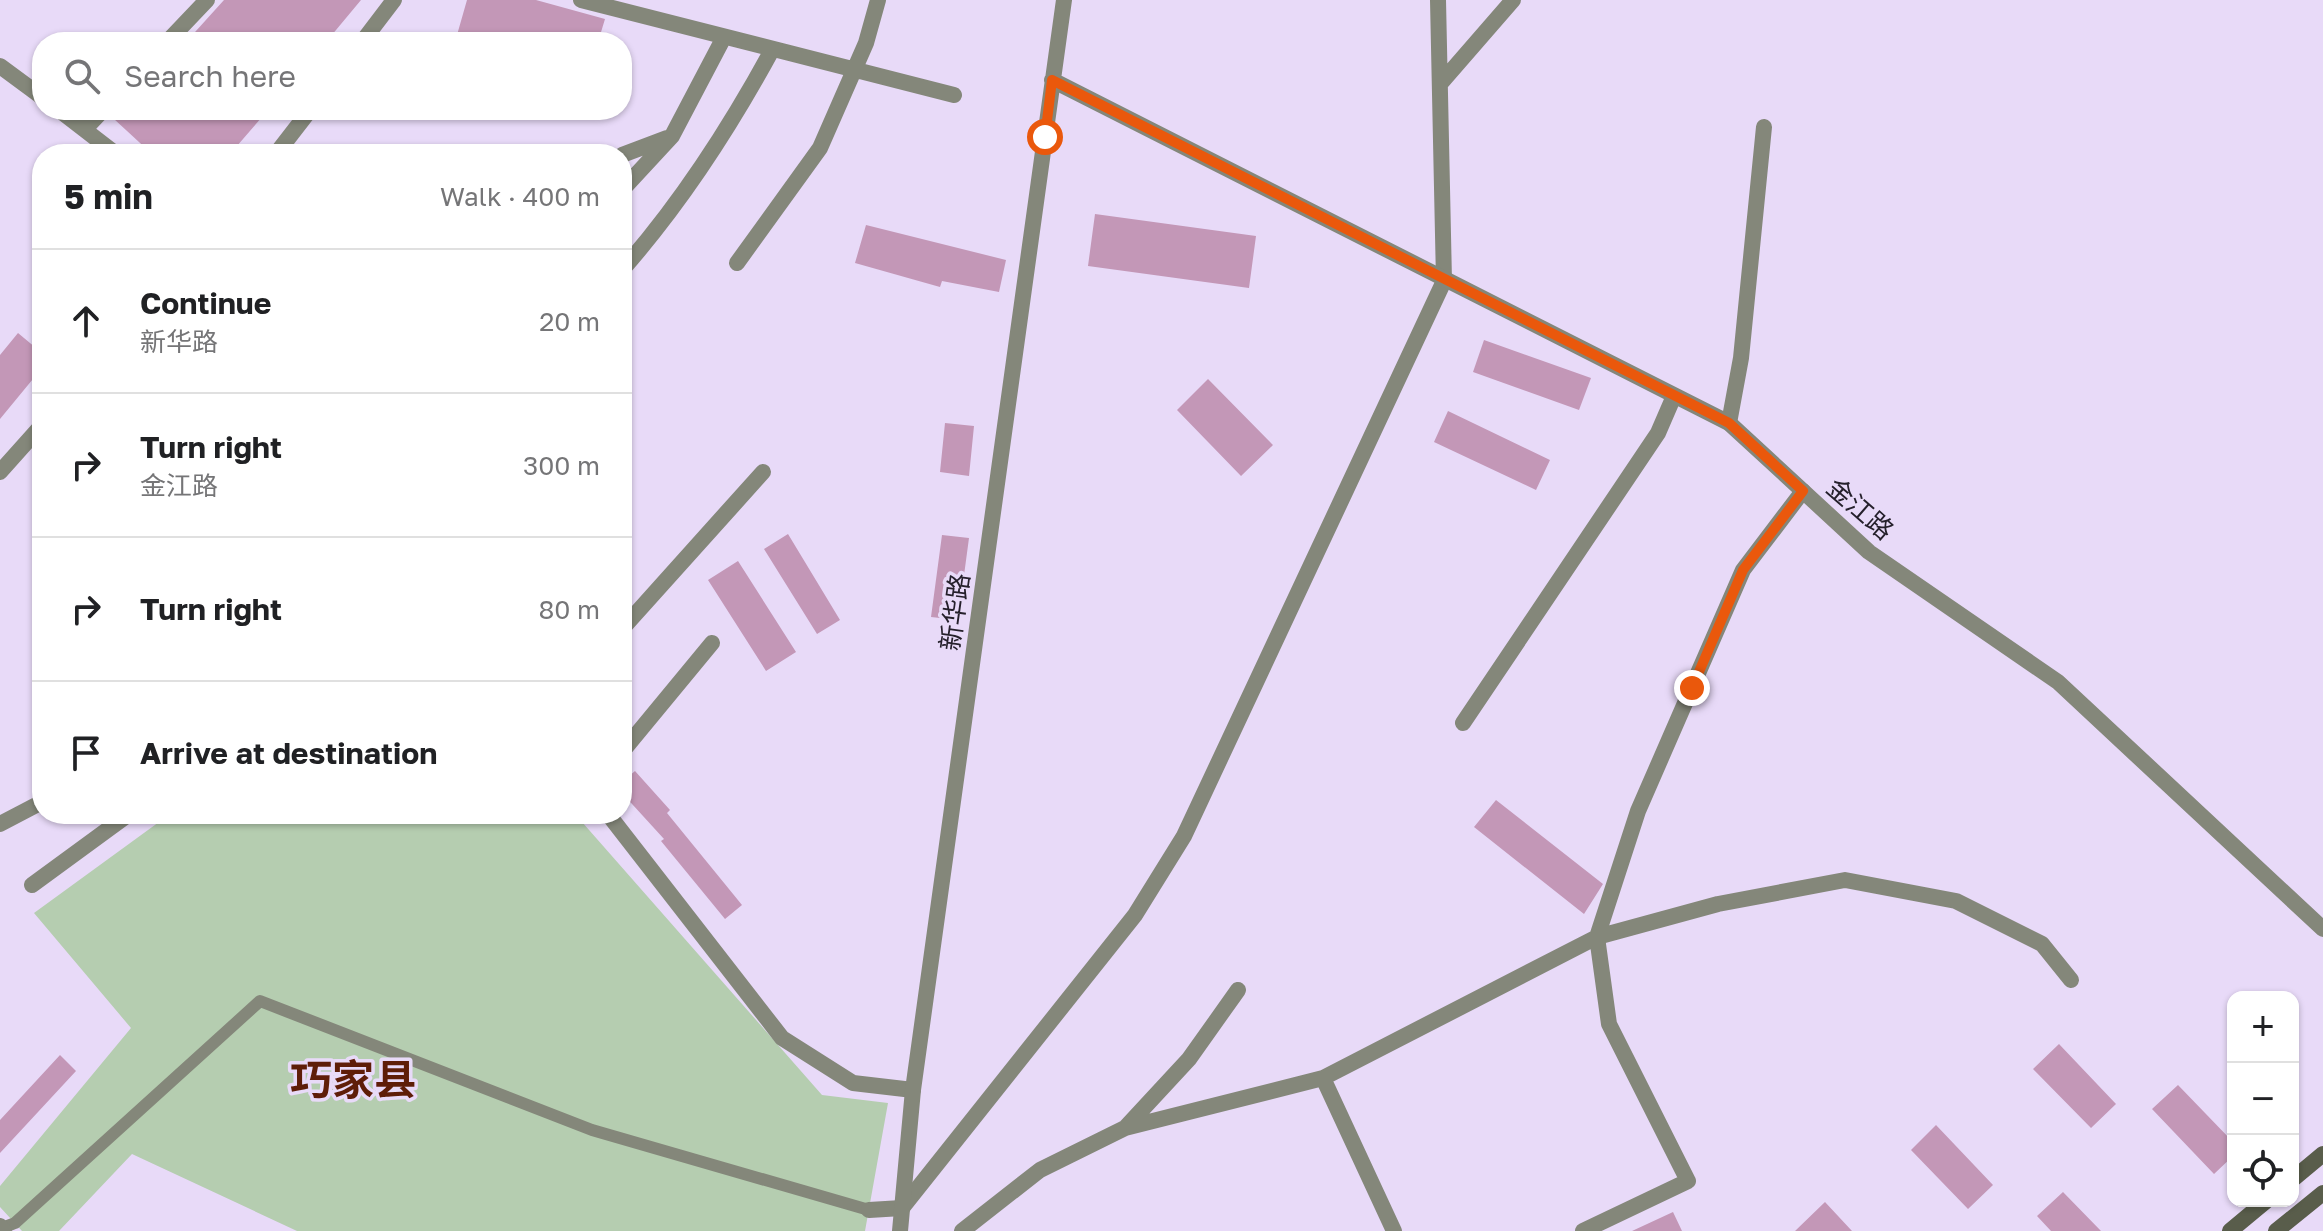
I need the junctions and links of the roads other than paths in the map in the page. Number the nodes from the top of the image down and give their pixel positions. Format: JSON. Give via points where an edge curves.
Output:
{"nodes":[{"id":1,"x":207,"y":0,"type":"edge"},
{"id":2,"x":394,"y":0,"type":"edge"},
{"id":3,"x":581,"y":0,"type":"edge"},
{"id":4,"x":878,"y":0,"type":"edge"},
{"id":5,"x":1064,"y":0,"type":"edge"},
{"id":6,"x":1438,"y":0,"type":"edge"},
{"id":7,"x":1513,"y":0,"type":"edge"},
{"id":8,"x":177,"y":32,"type":"edge"},
{"id":9,"x":370,"y":32,"type":"edge"},
{"id":10,"x":723,"y":39,"type":"junction"},
{"id":11,"x":772,"y":50,"type":"junction"},
{"id":12,"x":0,"y":66,"type":"edge"},
{"id":13,"x":852,"y":68,"type":"junction"},
{"id":14,"x":1052,"y":80,"type":"junction"},
{"id":15,"x":1440,"y":84,"type":"junction"},
{"id":16,"x":32,"y":90,"type":"edge"},
{"id":17,"x":954,"y":95,"type":"dead end"},
{"id":18,"x":73,"y":120,"type":"edge"},
{"id":19,"x":94,"y":120,"type":"edge"},
{"id":20,"x":302,"y":120,"type":"edge"},
{"id":21,"x":1764,"y":127,"type":"dead end"},
{"id":22,"x":85,"y":129,"type":"junction"},
{"id":23,"x":672,"y":136,"type":"junction"},
{"id":24,"x":104,"y":144,"type":"edge"},
{"id":25,"x":284,"y":144,"type":"edge"},
{"id":26,"x":632,"y":151,"type":"edge"},
{"id":27,"x":632,"y":179,"type":"edge"},
{"id":28,"x":632,"y":259,"type":"edge"},
{"id":29,"x":737,"y":263,"type":"dead end"},
{"id":30,"x":1444,"y":281,"type":"junction"},
{"id":31,"x":1674,"y":396,"type":"junction"},
{"id":32,"x":1729,"y":423,"type":"junction"},
{"id":33,"x":32,"y":436,"type":"edge"},
{"id":34,"x":0,"y":472,"type":"edge"},
{"id":35,"x":763,"y":472,"type":"dead end"},
{"id":36,"x":1803,"y":491,"type":"junction"},
{"id":37,"x":632,"y":618,"type":"edge"},
{"id":38,"x":712,"y":643,"type":"dead end"},
{"id":39,"x":1463,"y":723,"type":"dead end"},
{"id":40,"x":632,"y":740,"type":"edge"},
{"id":41,"x":32,"y":807,"type":"edge"},
{"id":42,"x":0,"y":824,"type":"edge"},
{"id":43,"x":115,"y":824,"type":"edge"},
{"id":44,"x":616,"y":824,"type":"edge"},
{"id":45,"x":32,"y":885,"type":"dead end"},
{"id":46,"x":2323,"y":929,"type":"edge"},
{"id":47,"x":1597,"y":937,"type":"junction"},
{"id":48,"x":2071,"y":980,"type":"dead end"},
{"id":49,"x":1238,"y":990,"type":"dead end"},
{"id":50,"x":1323,"y":1078,"type":"junction"},
{"id":51,"x":913,"y":1090,"type":"junction"},
{"id":52,"x":1125,"y":1128,"type":"junction"},
{"id":53,"x":2323,"y":1154,"type":"edge"},
{"id":54,"x":2299,"y":1174,"type":"edge"},
{"id":55,"x":2323,"y":1193,"type":"edge"},
{"id":56,"x":2259,"y":1207,"type":"edge"},
{"id":57,"x":902,"y":1208,"type":"junction"},
{"id":58,"x":869,"y":1210,"type":"joint"},
{"id":59,"x":2,"y":1228,"type":"edge"},
{"id":60,"x":900,"y":1231,"type":"edge"},
{"id":61,"x":962,"y":1231,"type":"edge"},
{"id":62,"x":1394,"y":1231,"type":"edge"},
{"id":63,"x":1583,"y":1231,"type":"edge"},
{"id":64,"x":2230,"y":1231,"type":"edge"},
{"id":65,"x":2276,"y":1231,"type":"edge"}],
"edges":[{"from":1,"to":8,"type":"street"},
{"from":2,"to":9,"type":"street"},
{"from":3,"to":10,"type":"street"},
{"from":4,"to":13,"type":"street","via":[[866,43]]},
{"from":5,"to":14,"type":"street","name":"新华路"},
{"from":6,"to":15,"type":"street"},
{"from":7,"to":15,"type":"street"},
{"from":10,"to":11,"type":"street"},
{"from":10,"to":23,"type":"street"},
{"from":11,"to":13,"type":"street"},
{"from":11,"to":28,"type":"street","via":[[729,130]]},
{"from":12,"to":16,"type":"street"},
{"from":13,"to":17,"type":"street"},
{"from":13,"to":29,"type":"street","via":[[820,148]]},
{"from":14,"to":30,"type":"street","name":"金江路"},
{"from":14,"to":51,"type":"street","name":"新华路"},
{"from":15,"to":30,"type":"street"},
{"from":18,"to":22,"type":"street"},
{"from":19,"to":22,"type":"street"},
{"from":20,"to":25,"type":"street"},
{"from":21,"to":32,"type":"street","via":[[1741,358]]},
{"from":22,"to":24,"type":"street"},
{"from":23,"to":26,"type":"street"},
{"from":23,"to":27,"type":"street"},
{"from":30,"to":31,"type":"street","name":"金江路"},
{"from":30,"to":57,"type":"street","via":[[1184,836],[1135,915]]},
{"from":31,"to":32,"type":"street","name":"金江路"},
{"from":31,"to":39,"type":"street","via":[[1658,433]]},
{"from":32,"to":36,"type":"street","name":"金江路"},
{"from":33,"to":34,"type":"street"},
{"from":35,"to":37,"type":"street"},
{"from":36,"to":46,"type":"street","name":"金江路","via":[[1869,552],[2058,682]]},
{"from":36,"to":47,"type":"street","via":[[1743,570],[1638,811]]},
{"from":38,"to":40,"type":"street"},
{"from":41,"to":42,"type":"street"},
{"from":43,"to":45,"type":"street"},
{"from":44,"to":51,"type":"street","via":[[782,1038],[853,1083]]},
{"from":47,"to":48,"type":"street","via":[[1718,904],[1845,880],[1956,901],[2042,944]]},
{"from":47,"to":50,"type":"street"},
{"from":47,"to":63,"type":"street","via":[[1609,1024],[1688,1181]]},
{"from":49,"to":52,"type":"street","via":[[1189,1059]]},
{"from":50,"to":52,"type":"street"},
{"from":50,"to":62,"type":"street"},
{"from":51,"to":57,"type":"street","name":"新华路"},
{"from":52,"to":61,"type":"street","via":[[1040,1170]]},
{"from":53,"to":54,"type":"main road"},
{"from":55,"to":65,"type":"main road"},
{"from":56,"to":64,"type":"main road"},
{"from":57,"to":58,"type":"street"},
{"from":57,"to":60,"type":"street","name":"新华路"},
{"from":58,"to":59,"type":"street","via":[[592,1130],[260,1001],[15,1223]]}]}
